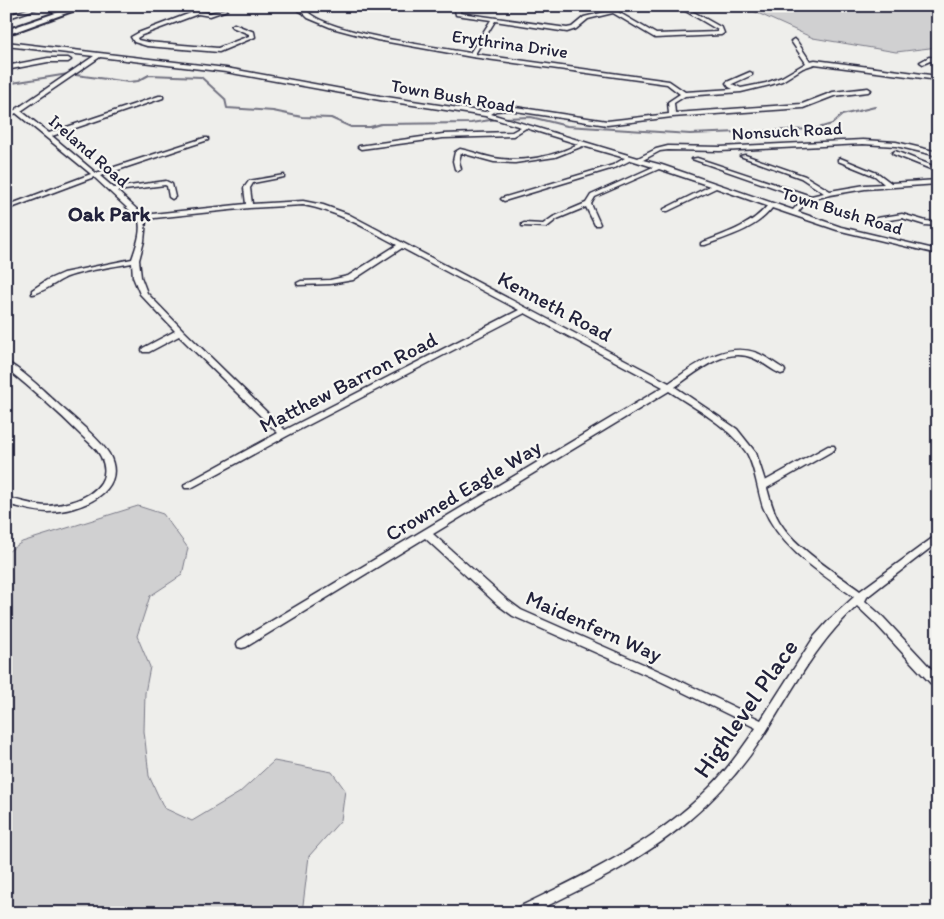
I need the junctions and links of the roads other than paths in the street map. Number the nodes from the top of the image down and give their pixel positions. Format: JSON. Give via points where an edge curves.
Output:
{"nodes":[{"id":1,"x":42,"y":6,"type":"edge"},
{"id":2,"x":56,"y":6,"type":"edge"},
{"id":3,"x":83,"y":6,"type":"edge"},
{"id":4,"x":293,"y":6,"type":"edge"},
{"id":5,"x":322,"y":6,"type":"edge"},
{"id":6,"x":463,"y":6,"type":"edge"},
{"id":7,"x":604,"y":6,"type":"edge"},
{"id":8,"x":636,"y":6,"type":"edge"},
{"id":9,"x":679,"y":6,"type":"edge"},
{"id":10,"x":68,"y":9,"type":"edge"},
{"id":11,"x":225,"y":10,"type":"dead end"},
{"id":12,"x":612,"y":11,"type":"junction"},
{"id":13,"x":305,"y":12,"type":"junction"},
{"id":14,"x":6,"y":18,"type":"edge"},
{"id":15,"x":494,"y":19,"type":"junction"},
{"id":16,"x":234,"y":26,"type":"dead end"},
{"id":17,"x":6,"y":33,"type":"edge"},
{"id":18,"x":794,"y":41,"type":"dead end"},
{"id":19,"x":6,"y":44,"type":"edge"},
{"id":20,"x":174,"y":46,"type":"junction"},
{"id":21,"x":57,"y":51,"type":"junction"},
{"id":22,"x":100,"y":55,"type":"junction"},
{"id":23,"x":472,"y":55,"type":"junction"},
{"id":24,"x":162,"y":57,"type":"junction"},
{"id":25,"x":48,"y":60,"type":"junction"},
{"id":26,"x":68,"y":60,"type":"dead end"},
{"id":27,"x":938,"y":60,"type":"edge"},
{"id":28,"x":924,"y":62,"type":"dead end"},
{"id":29,"x":808,"y":63,"type":"junction"},
{"id":30,"x":6,"y":68,"type":"edge"},
{"id":31,"x":750,"y":74,"type":"dead end"},
{"id":32,"x":938,"y":78,"type":"edge"},
{"id":33,"x":741,"y":90,"type":"junction"},
{"id":34,"x":868,"y":90,"type":"dead end"},
{"id":35,"x":684,"y":94,"type":"junction"},
{"id":36,"x":161,"y":97,"type":"dead end"},
{"id":37,"x":18,"y":112,"type":"junction"},
{"id":38,"x":486,"y":114,"type":"junction"},
{"id":39,"x":672,"y":115,"type":"junction"},
{"id":40,"x":6,"y":116,"type":"edge"},
{"id":41,"x":526,"y":126,"type":"junction"},
{"id":42,"x":48,"y":135,"type":"junction"},
{"id":43,"x":206,"y":139,"type":"dead end"},
{"id":44,"x":584,"y":144,"type":"junction"},
{"id":45,"x":361,"y":147,"type":"dead end"},
{"id":46,"x":896,"y":153,"type":"dead end"},
{"id":47,"x":938,"y":154,"type":"edge"},
{"id":48,"x":743,"y":156,"type":"dead end"},
{"id":49,"x":630,"y":158,"type":"junction"},
{"id":50,"x":695,"y":159,"type":"dead end"},
{"id":51,"x":639,"y":160,"type":"junction"},
{"id":52,"x":840,"y":160,"type":"dead end"},
{"id":53,"x":660,"y":166,"type":"junction"},
{"id":54,"x":458,"y":169,"type":"dead end"},
{"id":55,"x":938,"y":170,"type":"edge"},
{"id":56,"x":95,"y":175,"type":"junction"},
{"id":57,"x":282,"y":176,"type":"dead end"},
{"id":58,"x":938,"y":182,"type":"edge"},
{"id":59,"x":716,"y":185,"type":"junction"},
{"id":60,"x":889,"y":185,"type":"junction"},
{"id":61,"x":114,"y":190,"type":"junction"},
{"id":62,"x":829,"y":193,"type":"junction"},
{"id":63,"x":172,"y":197,"type":"dead end"},
{"id":64,"x":810,"y":198,"type":"junction"},
{"id":65,"x":504,"y":199,"type":"dead end"},
{"id":66,"x":588,"y":204,"type":"junction"},
{"id":67,"x":771,"y":205,"type":"junction"},
{"id":68,"x":249,"y":206,"type":"junction"},
{"id":69,"x":6,"y":208,"type":"edge"},
{"id":70,"x":666,"y":210,"type":"dead end"},
{"id":71,"x":794,"y":213,"type":"junction"},
{"id":72,"x":141,"y":217,"type":"junction"},
{"id":73,"x":877,"y":220,"type":"dead end"},
{"id":74,"x":597,"y":224,"type":"dead end"},
{"id":75,"x":938,"y":224,"type":"edge"},
{"id":76,"x":524,"y":225,"type":"dead end"},
{"id":77,"x":703,"y":244,"type":"dead end"},
{"id":78,"x":401,"y":245,"type":"junction"},
{"id":79,"x":938,"y":252,"type":"edge"},
{"id":80,"x":135,"y":260,"type":"junction"},
{"id":81,"x":301,"y":283,"type":"dead end"},
{"id":82,"x":35,"y":292,"type":"dead end"},
{"id":83,"x":525,"y":310,"type":"junction"},
{"id":84,"x":180,"y":332,"type":"junction"},
{"id":85,"x":146,"y":350,"type":"dead end"},
{"id":86,"x":6,"y":364,"type":"edge"},
{"id":87,"x":781,"y":371,"type":"dead end"},
{"id":88,"x":669,"y":386,"type":"junction"},
{"id":89,"x":284,"y":434,"type":"junction"},
{"id":90,"x":831,"y":448,"type":"dead end"},
{"id":91,"x":188,"y":486,"type":"dead end"},
{"id":92,"x":762,"y":487,"type":"junction"},
{"id":93,"x":6,"y":501,"type":"edge"},
{"id":94,"x":427,"y":534,"type":"junction"},
{"id":95,"x":938,"y":537,"type":"edge"},
{"id":96,"x":860,"y":599,"type":"junction"},
{"id":97,"x":242,"y":644,"type":"dead end"},
{"id":98,"x":938,"y":684,"type":"edge"},
{"id":99,"x":763,"y":726,"type":"junction"},
{"id":100,"x":519,"y":913,"type":"edge"}],
"edges":[{"from":1,"to":14,"type":"street"},
{"from":2,"to":10,"type":"street"},
{"from":3,"to":10,"type":"street"},
{"from":4,"to":13,"type":"street","name":"Erythrina Drive"},
{"from":5,"to":13,"type":"street"},
{"from":6,"to":15,"type":"street","via":[[457,13]]},
{"from":7,"to":12,"type":"street"},
{"from":8,"to":12,"type":"street"},
{"from":9,"to":12,"type":"street","via":[[721,32],[655,36]]},
{"from":10,"to":17,"type":"street"},
{"from":11,"to":20,"type":"street","via":[[210,15],[198,10],[134,38],[139,43]]},
{"from":12,"to":15,"type":"street","via":[[586,18],[570,30]]},
{"from":13,"to":23,"type":"street","name":"Erythrina Drive","via":[[344,30]]},
{"from":15,"to":23,"type":"street"},
{"from":16,"to":20,"type":"street","via":[[252,33],[252,37],[219,50]]},
{"from":18,"to":29,"type":"street"},
{"from":19,"to":21,"type":"street","name":"Town Bush Road"},
{"from":20,"to":24,"type":"street"},
{"from":21,"to":22,"type":"street","name":"Town Bush Road"},
{"from":21,"to":25,"type":"street"},
{"from":22,"to":24,"type":"street","name":"Town Bush Road"},
{"from":22,"to":37,"type":"street","name":"Ireland Road"},
{"from":23,"to":35,"type":"street","name":"Erythrina Drive","via":[[664,82],[674,85]]},
{"from":24,"to":38,"type":"street","name":"Town Bush Road","via":[[380,98]]},
{"from":25,"to":26,"type":"street"},
{"from":25,"to":30,"type":"street"},
{"from":27,"to":28,"type":"street"},
{"from":29,"to":32,"type":"street"},
{"from":29,"to":33,"type":"street","via":[[782,79]]},
{"from":31,"to":33,"type":"street","via":[[729,83]]},
{"from":33,"to":35,"type":"street"},
{"from":34,"to":39,"type":"street","via":[[833,94],[803,106]]},
{"from":35,"to":39,"type":"street","via":[[671,102]]},
{"from":36,"to":42,"type":"street"},
{"from":37,"to":40,"type":"street"},
{"from":37,"to":42,"type":"street","name":"Ireland Road"},
{"from":38,"to":39,"type":"street","via":[[495,109],[509,108],[607,123]]},
{"from":38,"to":41,"type":"street","name":"Town Bush Road"},
{"from":41,"to":44,"type":"street","name":"Town Bush Road"},
{"from":41,"to":45,"type":"street","via":[[513,134],[443,136]]},
{"from":42,"to":56,"type":"street","name":"Ireland Road"},
{"from":43,"to":56,"type":"street"},
{"from":44,"to":49,"type":"street","name":"Town Bush Road"},
{"from":44,"to":54,"type":"street","via":[[568,152],[524,162],[500,162],[460,151],[456,161]]},
{"from":46,"to":55,"type":"street"},
{"from":47,"to":51,"type":"street","name":"Nonsuch Road","via":[[896,144],[863,142],[720,149],[668,148]]},
{"from":48,"to":62,"type":"street","via":[[803,177]]},
{"from":49,"to":51,"type":"street","name":"Town Bush Road"},
{"from":49,"to":65,"type":"street","via":[[615,166]]},
{"from":50,"to":64,"type":"street"},
{"from":51,"to":53,"type":"street","name":"Town Bush Road"},
{"from":52,"to":60,"type":"street","via":[[877,176]]},
{"from":53,"to":59,"type":"street","name":"Town Bush Road"},
{"from":53,"to":66,"type":"street","via":[[598,192]]},
{"from":56,"to":61,"type":"street","name":"Ireland Road"},
{"from":56,"to":69,"type":"street"},
{"from":57,"to":68,"type":"street","via":[[251,182]]},
{"from":58,"to":60,"type":"street"},
{"from":59,"to":67,"type":"street","name":"Town Bush Road"},
{"from":59,"to":70,"type":"street"},
{"from":60,"to":62,"type":"street"},
{"from":61,"to":63,"type":"street","via":[[166,183],[170,185]]},
{"from":61,"to":72,"type":"street","name":"Ireland Road"},
{"from":62,"to":64,"type":"street"},
{"from":64,"to":71,"type":"street"},
{"from":66,"to":74,"type":"street"},
{"from":66,"to":76,"type":"street","via":[[555,218],[545,226]]},
{"from":67,"to":71,"type":"street","name":"Town Bush Road"},
{"from":67,"to":77,"type":"street","via":[[752,223]]},
{"from":68,"to":72,"type":"street","name":"Kenneth Road"},
{"from":68,"to":78,"type":"street","name":"Kenneth Road","via":[[303,203],[321,206],[346,215]]},
{"from":71,"to":79,"type":"street","name":"Town Bush Road","via":[[852,233]]},
{"from":72,"to":80,"type":"street","via":[[141,241]]},
{"from":73,"to":75,"type":"street","via":[[902,216]]},
{"from":78,"to":81,"type":"street","via":[[350,278]]},
{"from":78,"to":83,"type":"street","name":"Kenneth Road"},
{"from":80,"to":82,"type":"street","via":[[66,275]]},
{"from":80,"to":84,"type":"street","via":[[144,294]]},
{"from":83,"to":88,"type":"street","name":"Kenneth Road"},
{"from":83,"to":89,"type":"street","name":"Matthew Barron Road"},
{"from":84,"to":85,"type":"street"},
{"from":84,"to":89,"type":"street"},
{"from":86,"to":93,"type":"street","via":[[100,448],[109,474],[100,491],[71,506],[45,509]]},
{"from":87,"to":88,"type":"street","name":"Crowned Eagle Way","via":[[756,356],[728,352],[713,357]]},
{"from":88,"to":92,"type":"street","name":"Kenneth Road","via":[[734,431],[752,454]]},
{"from":88,"to":94,"type":"street","name":"Crowned Eagle Way"},
{"from":89,"to":91,"type":"street","name":"Matthew Barron Road"},
{"from":90,"to":92,"type":"street"},
{"from":92,"to":96,"type":"street","name":"Kenneth Road","via":[[775,523],[784,535],[808,559]]},
{"from":94,"to":97,"type":"street","name":"Crowned Eagle Way"},
{"from":94,"to":99,"type":"street","name":"Maidenfern Way","via":[[517,613]]},
{"from":95,"to":96,"type":"street","name":"Highlevel Place"},
{"from":96,"to":98,"type":"street","name":"Kenneth Road"},
{"from":96,"to":99,"type":"street","name":"Highlevel Place","via":[[822,635]]},
{"from":99,"to":100,"type":"street","name":"Highlevel Place","via":[[728,775],[682,821],[632,854]]}]}
